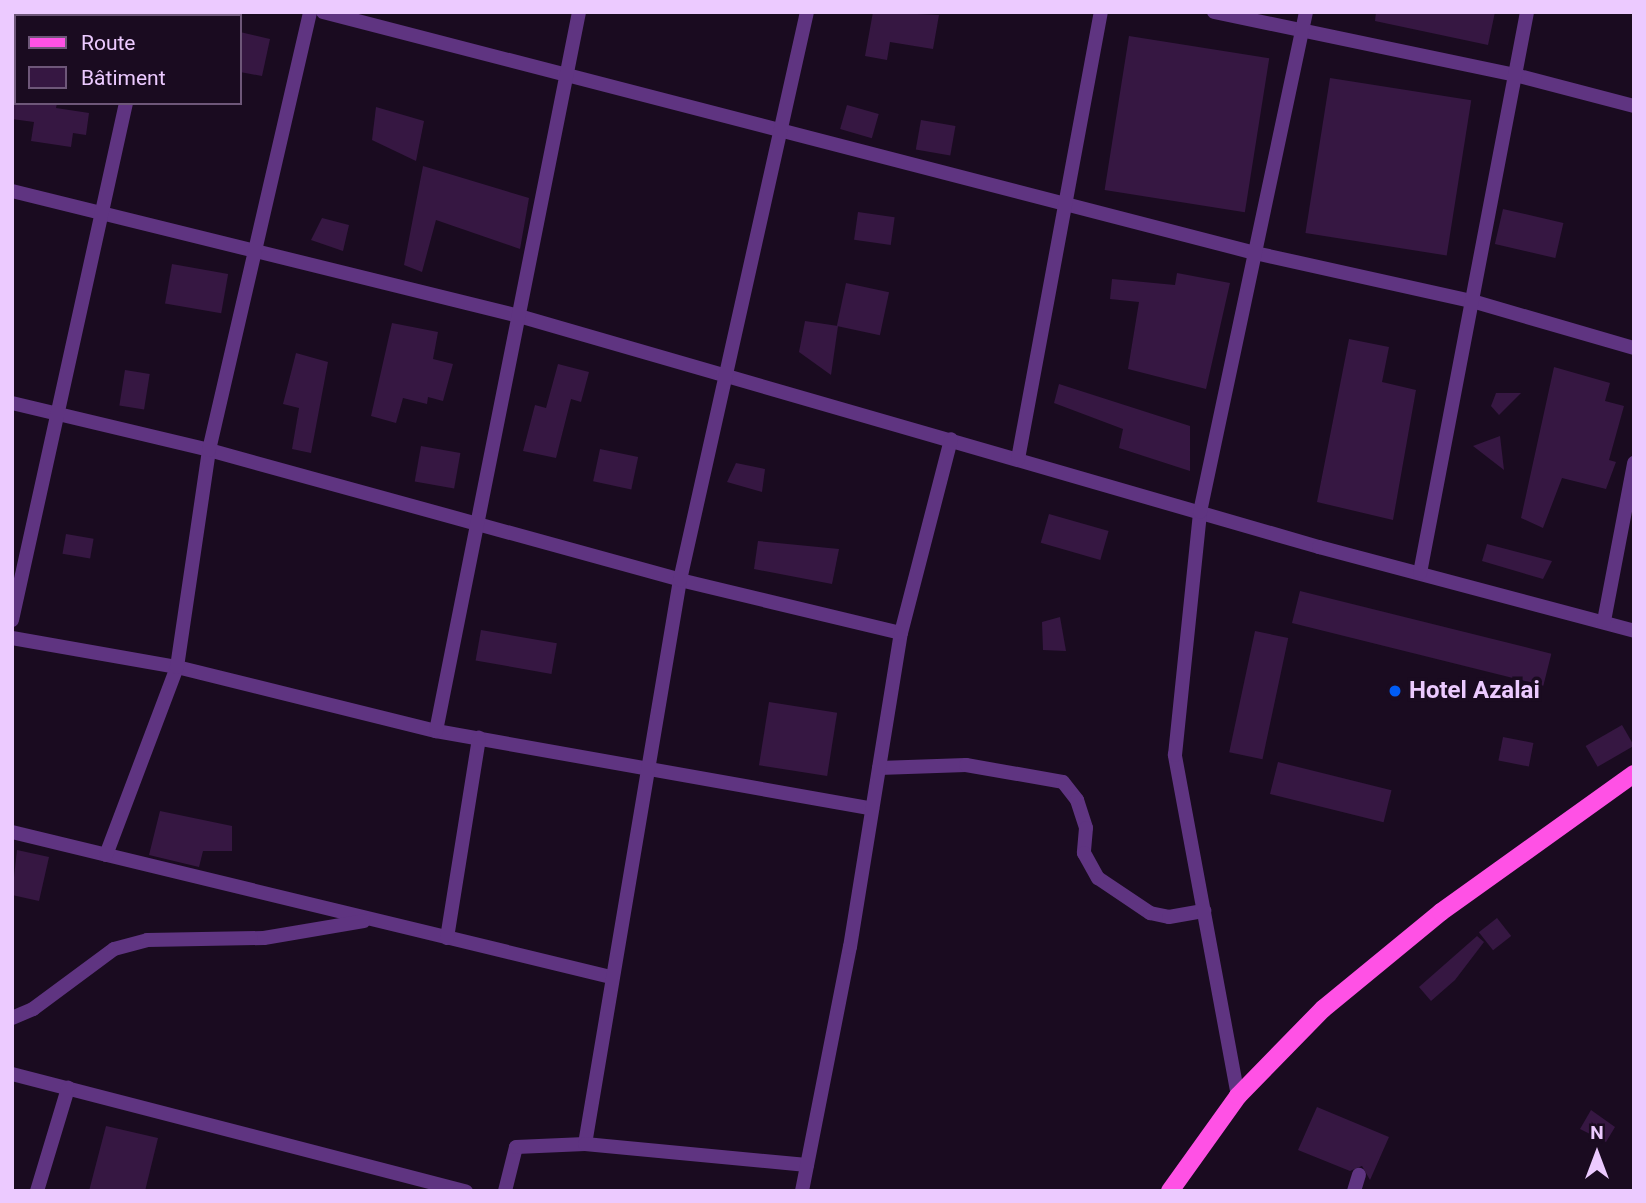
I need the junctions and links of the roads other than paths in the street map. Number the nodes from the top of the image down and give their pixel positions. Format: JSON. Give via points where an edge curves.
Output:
{"nodes":[{"id":1,"x":310,"y":12,"type":"edge"},
{"id":2,"x":323,"y":12,"type":"edge"},
{"id":3,"x":579,"y":12,"type":"edge"},
{"id":4,"x":807,"y":12,"type":"edge"},
{"id":5,"x":1101,"y":12,"type":"edge"},
{"id":6,"x":1214,"y":12,"type":"edge"},
{"id":7,"x":1306,"y":12,"type":"edge"},
{"id":8,"x":1527,"y":12,"type":"edge"},
{"id":9,"x":1302,"y":30,"type":"junction"},
{"id":10,"x":567,"y":75,"type":"junction"},
{"id":11,"x":1515,"y":75,"type":"junction"},
{"id":12,"x":126,"y":105,"type":"edge"},
{"id":13,"x":1634,"y":106,"type":"edge"},
{"id":14,"x":783,"y":130,"type":"junction"},
{"id":15,"x":12,"y":191,"type":"edge"},
{"id":16,"x":1066,"y":204,"type":"junction"},
{"id":17,"x":102,"y":210,"type":"junction"},
{"id":18,"x":1255,"y":253,"type":"junction"},
{"id":19,"x":255,"y":254,"type":"junction"},
{"id":20,"x":1472,"y":301,"type":"junction"},
{"id":21,"x":519,"y":316,"type":"junction"},
{"id":22,"x":1634,"y":348,"type":"edge"},
{"id":23,"x":723,"y":376,"type":"junction"},
{"id":24,"x":12,"y":403,"type":"edge"},
{"id":25,"x":59,"y":415,"type":"junction"},
{"id":26,"x":951,"y":439,"type":"junction"},
{"id":27,"x":209,"y":450,"type":"junction"},
{"id":28,"x":1018,"y":459,"type":"junction"},
{"id":29,"x":1634,"y":463,"type":"edge"},
{"id":30,"x":1199,"y":512,"type":"junction"},
{"id":31,"x":477,"y":524,"type":"junction"},
{"id":32,"x":1420,"y":573,"type":"junction"},
{"id":33,"x":680,"y":580,"type":"junction"},
{"id":34,"x":15,"y":602,"type":"edge"},
{"id":35,"x":12,"y":620,"type":"edge"},
{"id":36,"x":1604,"y":621,"type":"junction"},
{"id":37,"x":1634,"y":631,"type":"edge"},
{"id":38,"x":901,"y":633,"type":"junction"},
{"id":39,"x":12,"y":638,"type":"edge"},
{"id":40,"x":177,"y":667,"type":"junction"},
{"id":41,"x":436,"y":730,"type":"junction"},
{"id":42,"x":479,"y":738,"type":"junction"},
{"id":43,"x":646,"y":766,"type":"junction"},
{"id":44,"x":878,"y":768,"type":"junction"},
{"id":45,"x":1634,"y":774,"type":"edge"},
{"id":46,"x":872,"y":808,"type":"junction"},
{"id":47,"x":12,"y":832,"type":"edge"},
{"id":48,"x":106,"y":855,"type":"junction"},
{"id":49,"x":1203,"y":911,"type":"junction"},
{"id":50,"x":371,"y":919,"type":"junction"},
{"id":51,"x":447,"y":938,"type":"junction"},
{"id":52,"x":611,"y":977,"type":"junction"},
{"id":53,"x":12,"y":1018,"type":"edge"},
{"id":54,"x":12,"y":1074,"type":"edge"},
{"id":55,"x":68,"y":1088,"type":"junction"},
{"id":56,"x":1238,"y":1096,"type":"junction"},
{"id":57,"x":585,"y":1144,"type":"junction"},
{"id":58,"x":807,"y":1165,"type":"junction"},
{"id":59,"x":1359,"y":1175,"type":"dead end"},
{"id":60,"x":37,"y":1191,"type":"edge"},
{"id":61,"x":466,"y":1191,"type":"edge"},
{"id":62,"x":505,"y":1191,"type":"edge"},
{"id":63,"x":802,"y":1191,"type":"edge"},
{"id":64,"x":1170,"y":1191,"type":"edge"},
{"id":65,"x":1354,"y":1191,"type":"edge"}],
"edges":[{"from":1,"to":19,"type":"street"},
{"from":2,"to":10,"type":"street"},
{"from":3,"to":10,"type":"street"},
{"from":4,"to":14,"type":"street"},
{"from":5,"to":16,"type":"street"},
{"from":6,"to":9,"type":"street"},
{"from":7,"to":9,"type":"street"},
{"from":8,"to":11,"type":"street"},
{"from":9,"to":11,"type":"street"},
{"from":9,"to":18,"type":"street"},
{"from":10,"to":14,"type":"street"},
{"from":10,"to":21,"type":"street"},
{"from":11,"to":13,"type":"street"},
{"from":11,"to":20,"type":"street"},
{"from":12,"to":17,"type":"street"},
{"from":14,"to":16,"type":"street"},
{"from":14,"to":23,"type":"street"},
{"from":15,"to":17,"type":"street"},
{"from":16,"to":18,"type":"street"},
{"from":16,"to":28,"type":"street"},
{"from":17,"to":19,"type":"street"},
{"from":17,"to":25,"type":"street"},
{"from":18,"to":20,"type":"street"},
{"from":18,"to":30,"type":"street"},
{"from":19,"to":21,"type":"street"},
{"from":19,"to":27,"type":"street"},
{"from":20,"to":22,"type":"street"},
{"from":20,"to":32,"type":"street"},
{"from":21,"to":23,"type":"street"},
{"from":21,"to":31,"type":"street"},
{"from":23,"to":26,"type":"street"},
{"from":23,"to":33,"type":"street"},
{"from":24,"to":25,"type":"street"},
{"from":25,"to":27,"type":"street"},
{"from":25,"to":34,"type":"street"},
{"from":26,"to":28,"type":"street"},
{"from":26,"to":38,"type":"street"},
{"from":27,"to":31,"type":"street"},
{"from":27,"to":40,"type":"street"},
{"from":28,"to":30,"type":"street"},
{"from":29,"to":36,"type":"street"},
{"from":30,"to":32,"type":"street"},
{"from":30,"to":49,"type":"street","via":[[1175,755]]},
{"from":31,"to":33,"type":"street"},
{"from":31,"to":41,"type":"street"},
{"from":32,"to":36,"type":"street"},
{"from":33,"to":38,"type":"street"},
{"from":33,"to":43,"type":"street"},
{"from":34,"to":35,"type":"street"},
{"from":36,"to":37,"type":"street"},
{"from":38,"to":44,"type":"street"},
{"from":39,"to":40,"type":"street"},
{"from":40,"to":41,"type":"street"},
{"from":40,"to":48,"type":"street"},
{"from":41,"to":42,"type":"street"},
{"from":42,"to":43,"type":"street"},
{"from":42,"to":51,"type":"street"},
{"from":43,"to":46,"type":"street"},
{"from":43,"to":52,"type":"street"},
{"from":44,"to":46,"type":"street"},
{"from":44,"to":49,"type":"street","via":[[966,765],[1063,782],[1077,800],[1086,828],[1084,853],[1098,878],[1150,914],[1169,917]]},
{"from":45,"to":56,"type":"main road","via":[[1441,912],[1344,991]]},
{"from":46,"to":58,"type":"street"},
{"from":47,"to":48,"type":"street"},
{"from":48,"to":50,"type":"street"},
{"from":49,"to":56,"type":"street"},
{"from":50,"to":51,"type":"street"},
{"from":50,"to":53,"type":"street","via":[[264,938],[147,940],[114,949],[33,1009]]},
{"from":51,"to":52,"type":"street"},
{"from":52,"to":57,"type":"street"},
{"from":54,"to":55,"type":"street"},
{"from":55,"to":60,"type":"street"},
{"from":55,"to":61,"type":"street"},
{"from":56,"to":64,"type":"main road"},
{"from":57,"to":58,"type":"street"},
{"from":57,"to":62,"type":"street","via":[[516,1147]]},
{"from":58,"to":63,"type":"street"},
{"from":59,"to":65,"type":"street"}]}
